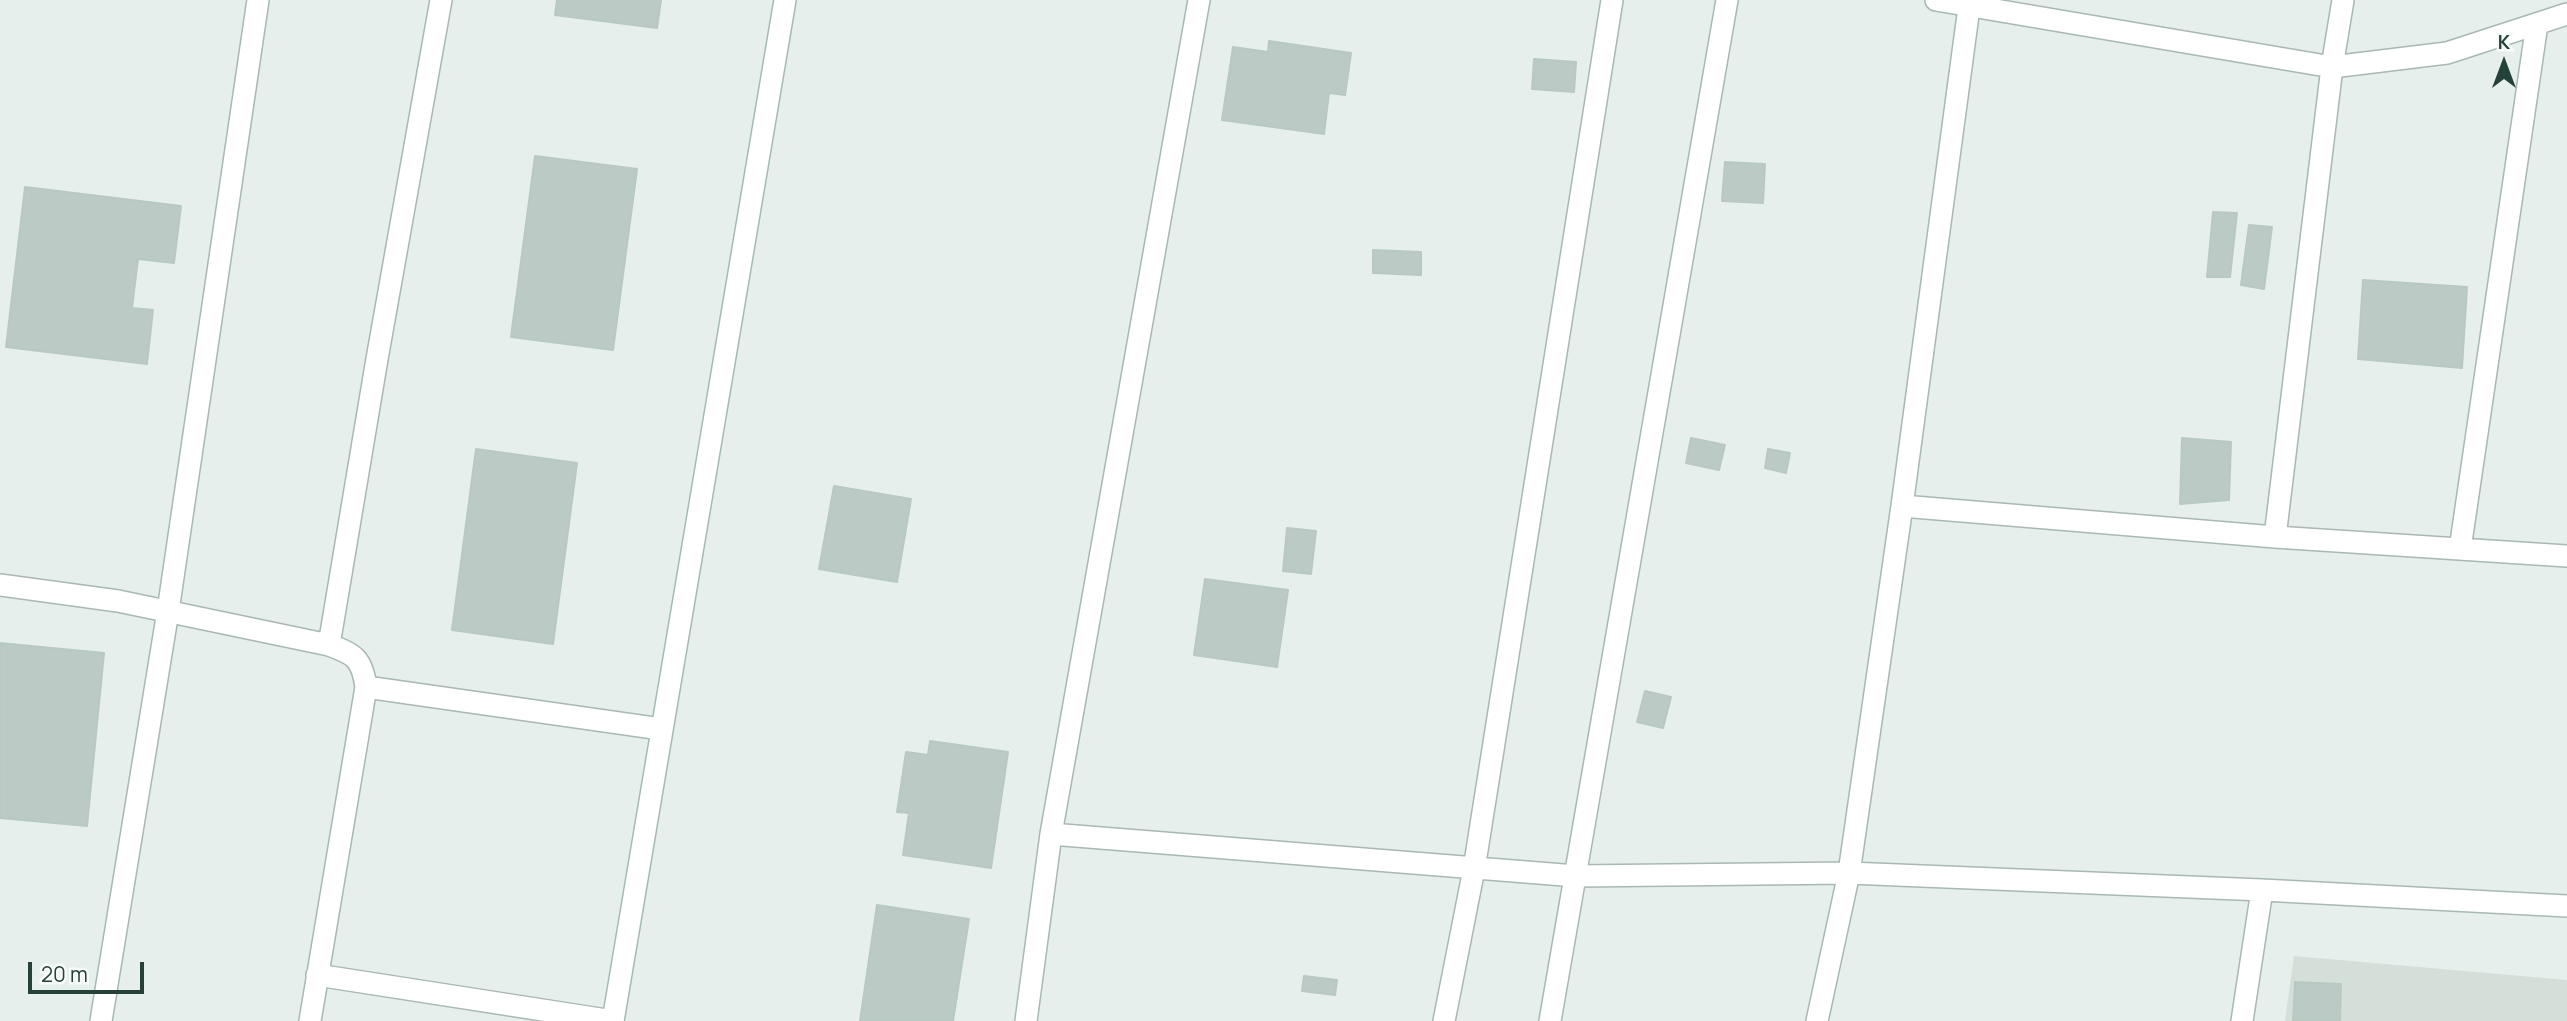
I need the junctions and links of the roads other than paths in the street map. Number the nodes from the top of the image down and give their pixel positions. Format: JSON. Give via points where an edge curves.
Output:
{"nodes":[{"id":1,"x":258,"y":0,"type":"edge"},
{"id":2,"x":441,"y":0,"type":"edge"},
{"id":3,"x":785,"y":0,"type":"edge"},
{"id":4,"x":1199,"y":0,"type":"edge"},
{"id":5,"x":1612,"y":0,"type":"edge"},
{"id":6,"x":1727,"y":0,"type":"edge"},
{"id":7,"x":1937,"y":0,"type":"edge"},
{"id":8,"x":2343,"y":0,"type":"edge"},
{"id":9,"x":1969,"y":3,"type":"edge"},
{"id":10,"x":2567,"y":14,"type":"edge"},
{"id":11,"x":2537,"y":24,"type":"junction"},
{"id":12,"x":2332,"y":67,"type":"junction"},
{"id":13,"x":1902,"y":506,"type":"junction"},
{"id":14,"x":2275,"y":537,"type":"junction"},
{"id":15,"x":2460,"y":550,"type":"junction"},
{"id":16,"x":2567,"y":556,"type":"edge"},
{"id":17,"x":0,"y":585,"type":"edge"},
{"id":18,"x":168,"y":611,"type":"junction"},
{"id":19,"x":329,"y":645,"type":"junction"},
{"id":20,"x":366,"y":687,"type":"junction"},
{"id":21,"x":661,"y":729,"type":"junction"},
{"id":22,"x":1051,"y":835,"type":"junction"},
{"id":23,"x":1474,"y":869,"type":"junction"},
{"id":24,"x":1849,"y":873,"type":"junction"},
{"id":25,"x":1576,"y":876,"type":"junction"},
{"id":26,"x":2262,"y":890,"type":"junction"},
{"id":27,"x":2567,"y":906,"type":"edge"},
{"id":28,"x":317,"y":975,"type":"junction"},
{"id":29,"x":101,"y":1021,"type":"edge"},
{"id":30,"x":310,"y":1021,"type":"edge"},
{"id":31,"x":613,"y":1021,"type":"edge"},
{"id":32,"x":1026,"y":1021,"type":"edge"},
{"id":33,"x":1444,"y":1021,"type":"edge"},
{"id":34,"x":1550,"y":1021,"type":"edge"},
{"id":35,"x":1817,"y":1021,"type":"edge"},
{"id":36,"x":2242,"y":1021,"type":"edge"}],
"edges":[{"from":1,"to":18,"type":"street"},
{"from":2,"to":19,"type":"street"},
{"from":3,"to":21,"type":"street"},
{"from":4,"to":22,"type":"street"},
{"from":5,"to":23,"type":"street"},
{"from":6,"to":25,"type":"street"},
{"from":7,"to":9,"type":"street"},
{"from":8,"to":12,"type":"street"},
{"from":9,"to":12,"type":"street"},
{"from":9,"to":13,"type":"street"},
{"from":10,"to":11,"type":"street"},
{"from":11,"to":12,"type":"street","via":[[2447,53]]},
{"from":11,"to":15,"type":"street"},
{"from":12,"to":14,"type":"street"},
{"from":13,"to":14,"type":"street"},
{"from":13,"to":24,"type":"street"},
{"from":14,"to":15,"type":"street"},
{"from":15,"to":16,"type":"street"},
{"from":17,"to":18,"type":"street"},
{"from":18,"to":19,"type":"street"},
{"from":18,"to":29,"type":"street"},
{"from":19,"to":20,"type":"street","via":[[353,654],[364,669]]},
{"from":20,"to":21,"type":"street"},
{"from":20,"to":28,"type":"street"},
{"from":21,"to":31,"type":"street"},
{"from":22,"to":23,"type":"street"},
{"from":22,"to":32,"type":"street"},
{"from":23,"to":25,"type":"street"},
{"from":23,"to":33,"type":"street"},
{"from":24,"to":25,"type":"street"},
{"from":24,"to":26,"type":"street"},
{"from":24,"to":35,"type":"street"},
{"from":25,"to":34,"type":"street"},
{"from":26,"to":27,"type":"street"},
{"from":26,"to":36,"type":"street"},
{"from":28,"to":30,"type":"street"},
{"from":28,"to":31,"type":"street"}]}
